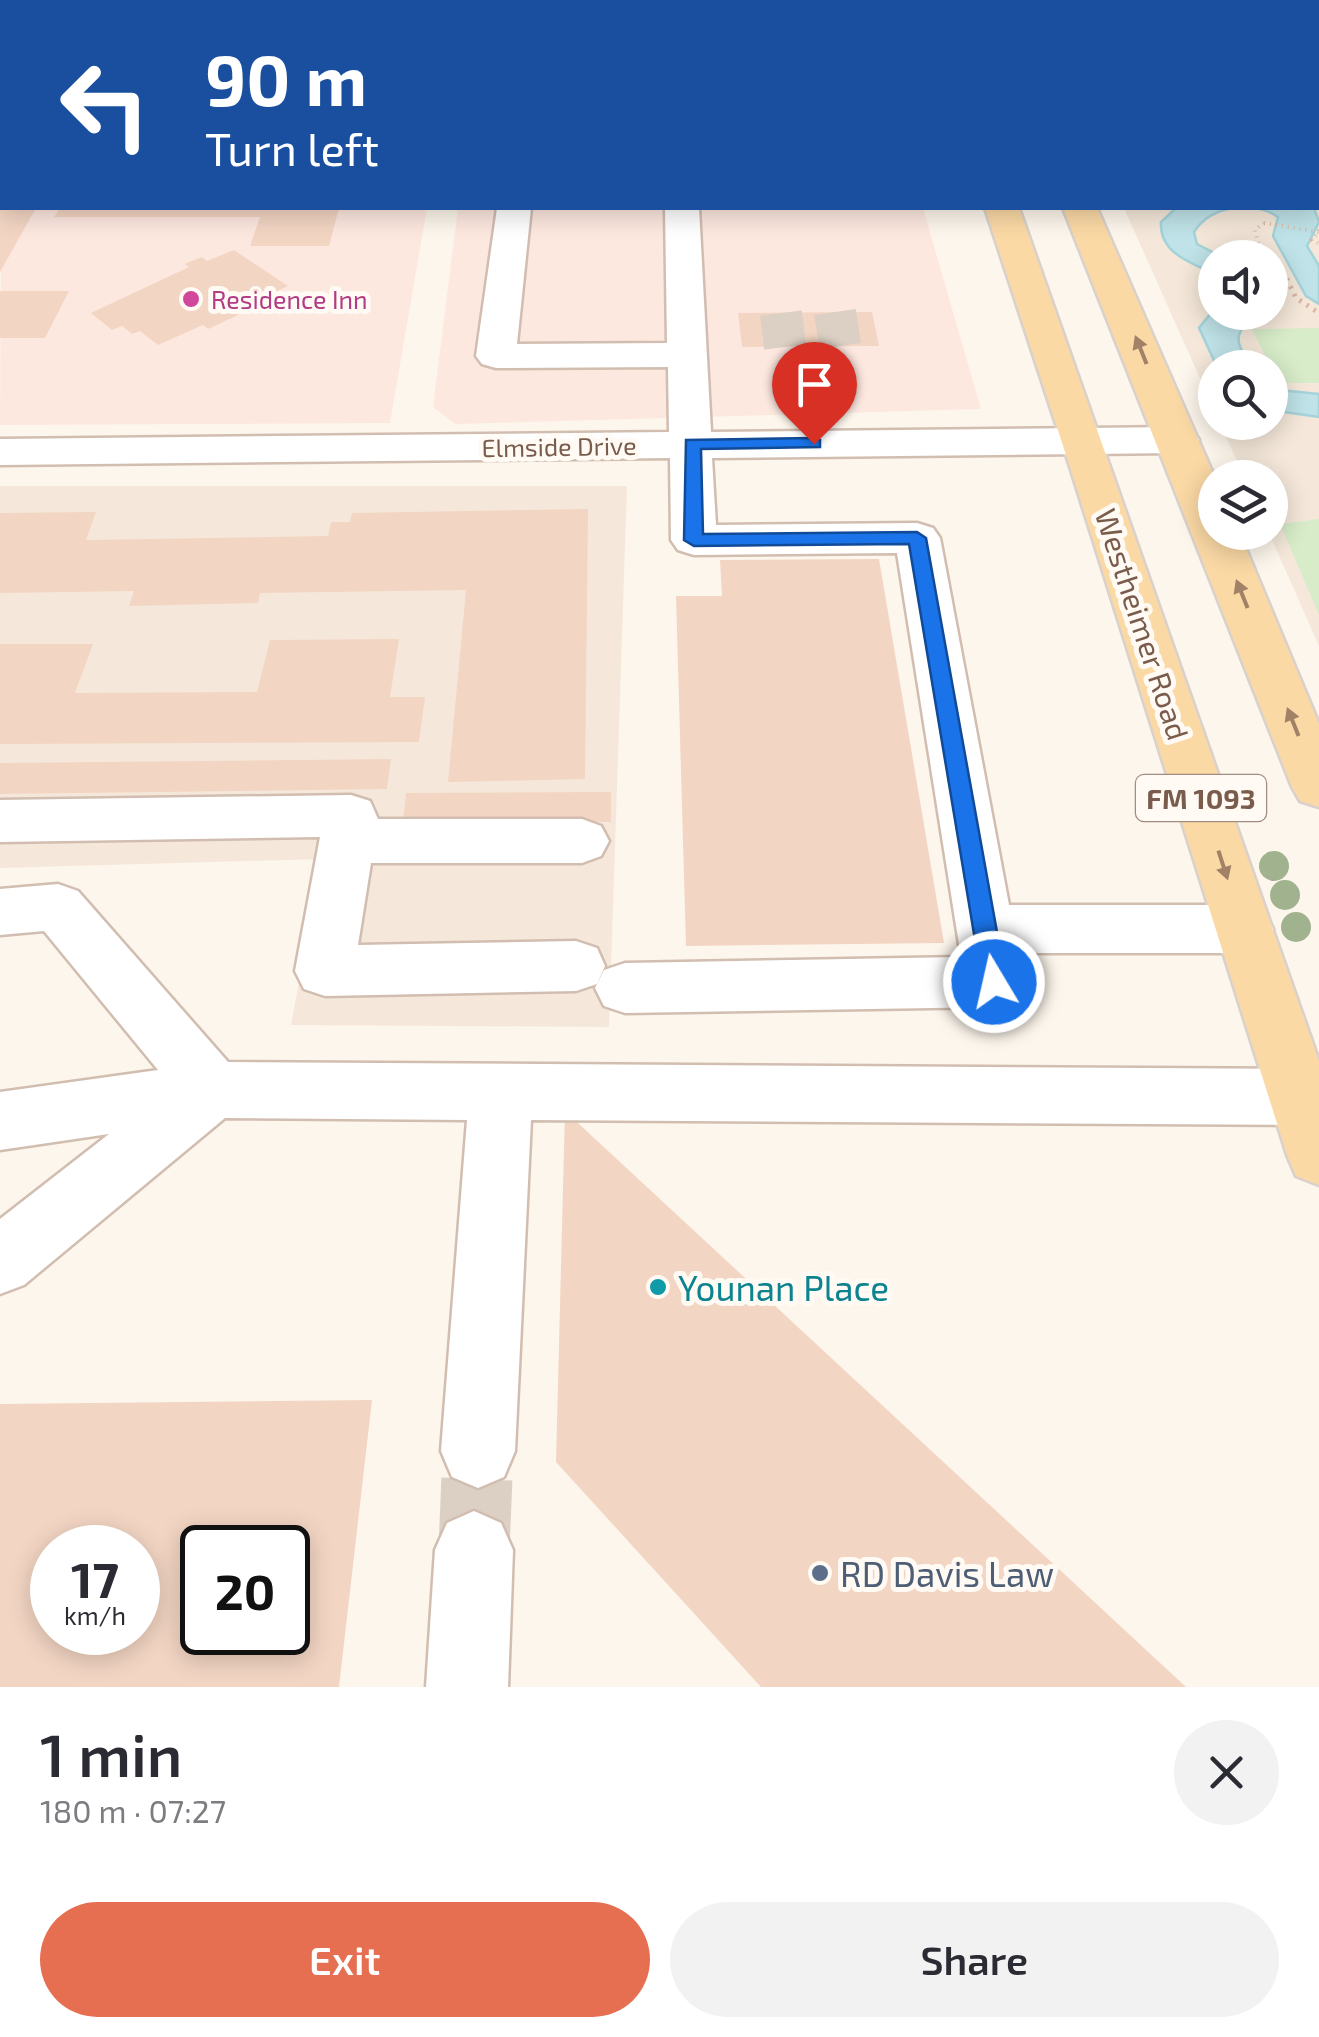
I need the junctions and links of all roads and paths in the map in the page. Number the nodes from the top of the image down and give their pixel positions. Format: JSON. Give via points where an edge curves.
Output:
{"nodes":[{"id":1,"x":514,"y":210,"type":"edge"},
{"id":2,"x":682,"y":210,"type":"edge"},
{"id":3,"x":1003,"y":210,"type":"edge"},
{"id":4,"x":1081,"y":210,"type":"edge"},
{"id":5,"x":1319,"y":231,"type":"edge"},
{"id":6,"x":1319,"y":243,"type":"edge"},
{"id":7,"x":1319,"y":312,"type":"edge"},
{"id":8,"x":689,"y":355,"type":"junction"},
{"id":9,"x":1083,"y":440,"type":"junction"},
{"id":10,"x":1178,"y":440,"type":"junction"},
{"id":11,"x":692,"y":444,"type":"junction"},
{"id":12,"x":0,"y":452,"type":"edge"},
{"id":13,"x":1198,"y":488,"type":"edge"},
{"id":14,"x":1224,"y":550,"type":"edge"},
{"id":15,"x":1319,"y":787,"type":"edge"},
{"id":16,"x":0,"y":821,"type":"edge"},
{"id":17,"x":347,"y":841,"type":"junction"},
{"id":18,"x":582,"y":841,"type":"dead end"},
{"id":19,"x":0,"y":912,"type":"edge"},
{"id":20,"x":985,"y":928,"type":"junction"},
{"id":21,"x":1244,"y":929,"type":"junction"},
{"id":22,"x":213,"y":1090,"type":"junction"},
{"id":23,"x":500,"y":1092,"type":"junction"},
{"id":24,"x":1299,"y":1097,"type":"junction"},
{"id":25,"x":0,"y":1121,"type":"edge"},
{"id":26,"x":1319,"y":1155,"type":"edge"},
{"id":27,"x":0,"y":1261,"type":"edge"},
{"id":28,"x":478,"y":1451,"type":"tunnel mouth"},
{"id":29,"x":474,"y":1550,"type":"tunnel mouth"},
{"id":30,"x":468,"y":1687,"type":"edge"}],
"edges":[{"from":1,"to":8,"type":"street","via":[[496,356]]},
{"from":2,"to":8,"type":"street"},
{"from":3,"to":9,"type":"main road","name":"Westheimer Road","number":"FM 1093"},
{"from":10,"to":4,"type":"main road","number":"FM 1093","one_way":true},
{"from":5,"to":6,"type":"path","via":[[1312,240]]},
{"from":5,"to":7,"type":"path","bridge":true,"via":[[1264,223],[1255,230],[1260,252],[1276,258],[1296,298]]},
{"from":8,"to":11,"type":"street"},
{"from":9,"to":10,"type":"street","name":"Elmside Drive"},
{"from":9,"to":11,"type":"street","name":"Elmside Drive"},
{"from":9,"to":21,"type":"main road","name":"Westheimer Road","number":"FM 1093","one_way":true},
{"from":10,"to":13,"type":"main road","number":"FM 1093"},
{"from":11,"to":12,"type":"street","name":"Elmside Drive"},
{"from":11,"to":20,"type":"street","via":[[694,540],[917,538]]},
{"from":15,"to":14,"type":"main road","number":"FM 1093","one_way":true},
{"from":16,"to":17,"type":"street","via":[[351,816]]},
{"from":17,"to":18,"type":"street"},
{"from":17,"to":20,"type":"street","via":[[325,971],[994,982]]},
{"from":19,"to":22,"type":"street","via":[[58,907]]},
{"from":20,"to":21,"type":"street"},
{"from":21,"to":24,"type":"main road","name":"Westheimer Road","number":"FM 1093"},
{"from":22,"to":23,"type":"street"},
{"from":22,"to":25,"type":"street"},
{"from":22,"to":27,"type":"street"},
{"from":23,"to":24,"type":"street"},
{"from":23,"to":28,"type":"street"},
{"from":24,"to":26,"type":"main road","name":"Westheimer Road","number":"FM 1093"},
{"from":29,"to":30,"type":"street"}]}
